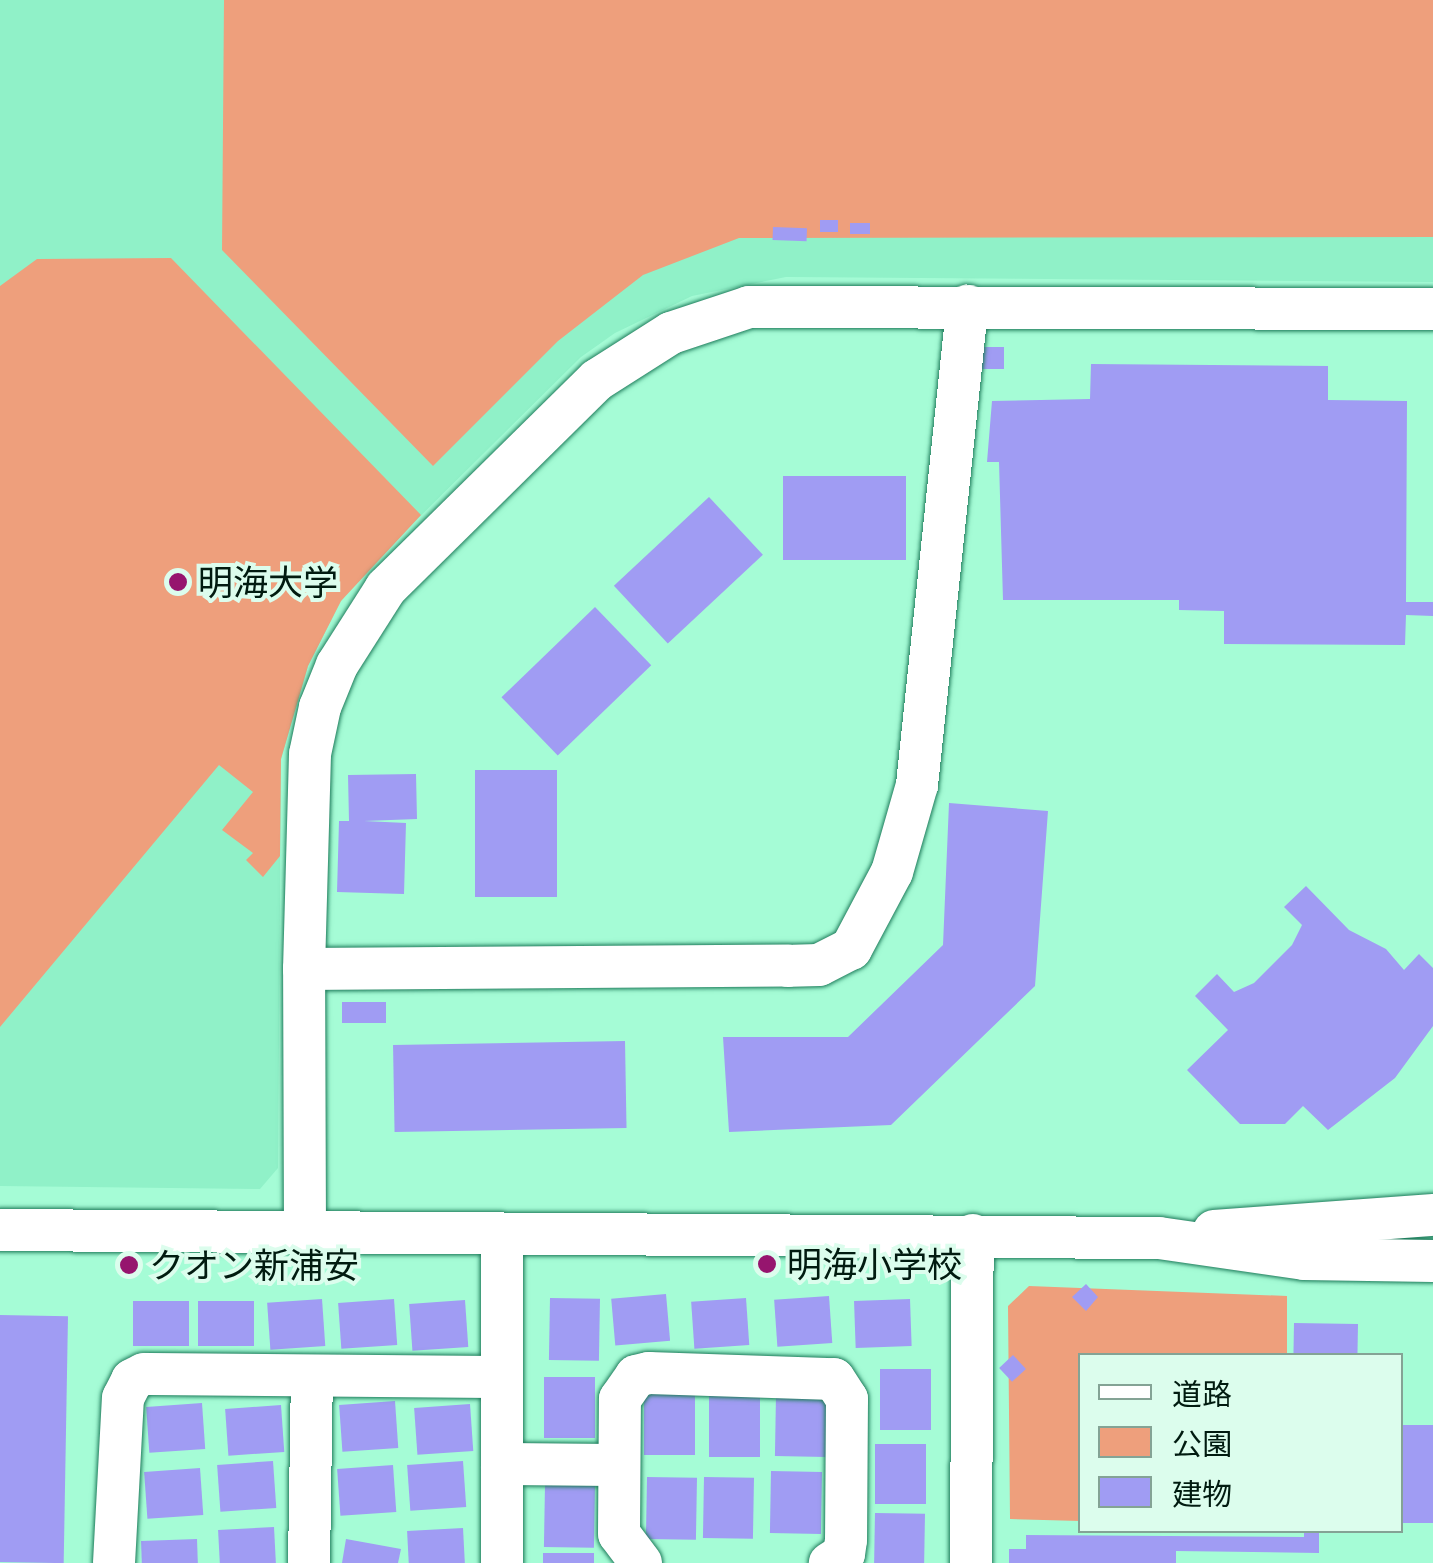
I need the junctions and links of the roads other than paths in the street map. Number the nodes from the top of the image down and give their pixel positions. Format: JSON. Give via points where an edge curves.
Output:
{"nodes":[{"id":1,"x":967,"y":306,"type":"junction"},
{"id":2,"x":1433,"y":309,"type":"edge"},
{"id":3,"x":304,"y":970,"type":"junction"},
{"id":4,"x":1433,"y":1215,"type":"edge"},
{"id":5,"x":0,"y":1230,"type":"edge"},
{"id":6,"x":305,"y":1233,"type":"junction"},
{"id":7,"x":502,"y":1234,"type":"junction"},
{"id":8,"x":973,"y":1236,"type":"junction"},
{"id":9,"x":1159,"y":1238,"type":"junction"},
{"id":10,"x":1433,"y":1261,"type":"edge"},
{"id":11,"x":312,"y":1377,"type":"junction"},
{"id":12,"x":500,"y":1377,"type":"junction"},
{"id":13,"x":502,"y":1464,"type":"junction"},
{"id":14,"x":618,"y":1464,"type":"junction"},
{"id":15,"x":114,"y":1563,"type":"edge"},
{"id":16,"x":309,"y":1563,"type":"edge"},
{"id":17,"x":502,"y":1563,"type":"edge"},
{"id":18,"x":642,"y":1563,"type":"edge"},
{"id":19,"x":830,"y":1563,"type":"edge"},
{"id":20,"x":971,"y":1563,"type":"edge"}],
"edges":[{"from":1,"to":2,"type":"street"},
{"from":1,"to":3,"type":"street","via":[[749,307],[671,333],[596,380],[416,558],[360,623],[320,707],[310,754]]},
{"from":1,"to":3,"type":"street","via":[[917,785],[892,872],[852,949],[819,965]]},
{"from":3,"to":6,"type":"street"},
{"from":4,"to":9,"type":"street","via":[[1308,1220]]},
{"from":5,"to":6,"type":"street"},
{"from":6,"to":7,"type":"street"},
{"from":7,"to":8,"type":"street"},
{"from":7,"to":12,"type":"street"},
{"from":8,"to":9,"type":"street"},
{"from":8,"to":20,"type":"street"},
{"from":9,"to":10,"type":"street","via":[[1304,1259]]},
{"from":11,"to":12,"type":"street"},
{"from":11,"to":15,"type":"street","via":[[144,1374],[132,1380],[122,1398]]},
{"from":11,"to":16,"type":"street"},
{"from":12,"to":13,"type":"street"},
{"from":13,"to":14,"type":"street"},
{"from":13,"to":17,"type":"street"},
{"from":14,"to":18,"type":"street","via":[[619,1534]]},
{"from":14,"to":19,"type":"street","via":[[620,1399],[636,1376],[834,1378],[847,1399],[846,1540],[844,1554]]}]}
